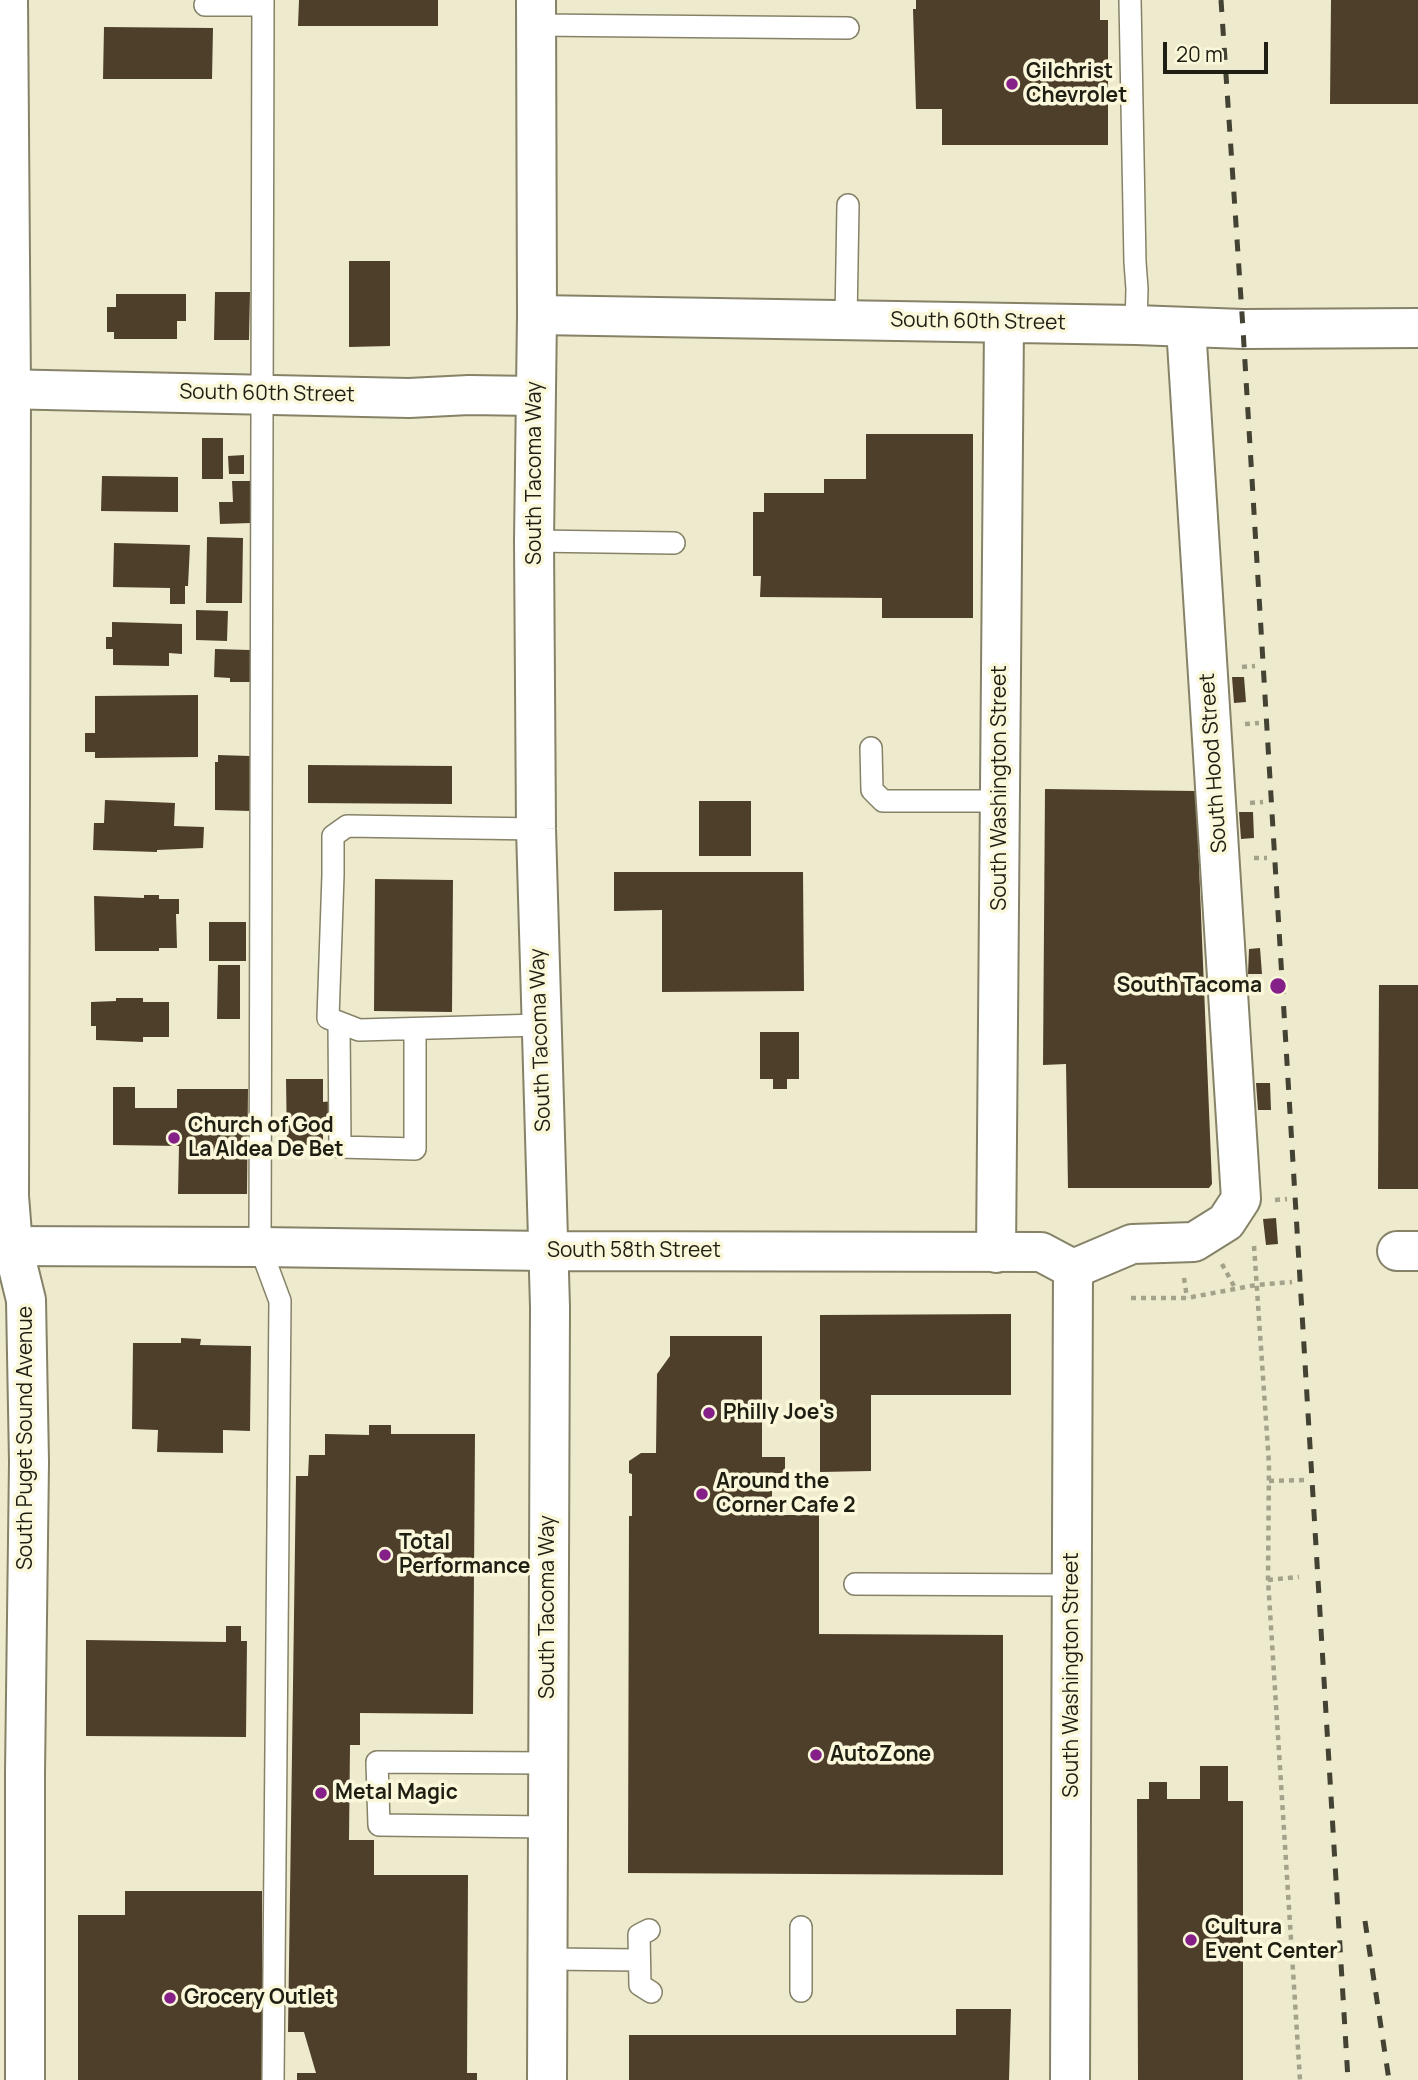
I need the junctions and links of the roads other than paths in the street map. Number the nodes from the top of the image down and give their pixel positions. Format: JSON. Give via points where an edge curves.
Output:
{"nodes":[{"id":1,"x":8,"y":0,"type":"edge"},
{"id":2,"x":1130,"y":0,"type":"edge"},
{"id":3,"x":263,"y":2,"type":"edge"},
{"id":4,"x":205,"y":5,"type":"dead end"},
{"id":5,"x":536,"y":12,"type":"edge"},
{"id":6,"x":848,"y":28,"type":"dead end"},
{"id":7,"x":848,"y":205,"type":"dead end"},
{"id":8,"x":537,"y":315,"type":"junction"},
{"id":9,"x":846,"y":320,"type":"junction"},
{"id":10,"x":1004,"y":324,"type":"junction"},
{"id":11,"x":1136,"y":325,"type":"junction"},
{"id":12,"x":1186,"y":327,"type":"junction"},
{"id":13,"x":1418,"y":328,"type":"edge"},
{"id":14,"x":6,"y":389,"type":"edge"},
{"id":15,"x":263,"y":393,"type":"junction"},
{"id":16,"x":534,"y":396,"type":"junction"},
{"id":17,"x":534,"y":541,"type":"junction"},
{"id":18,"x":674,"y":543,"type":"dead end"},
{"id":19,"x":871,"y":748,"type":"dead end"},
{"id":20,"x":1000,"y":801,"type":"junction"},
{"id":21,"x":536,"y":829,"type":"junction"},
{"id":22,"x":339,"y":1023,"type":"junction"},
{"id":23,"x":540,"y":1025,"type":"junction"},
{"id":24,"x":415,"y":1029,"type":"junction"},
{"id":25,"x":7,"y":1246,"type":"edge"},
{"id":26,"x":260,"y":1247,"type":"junction"},
{"id":27,"x":547,"y":1251,"type":"junction"},
{"id":28,"x":996,"y":1253,"type":"junction"},
{"id":29,"x":1073,"y":1269,"type":"junction"},
{"id":30,"x":855,"y":1584,"type":"dead end"},
{"id":31,"x":1072,"y":1585,"type":"junction"},
{"id":32,"x":548,"y":1763,"type":"junction"},
{"id":33,"x":547,"y":1827,"type":"junction"},
{"id":34,"x":801,"y":1927,"type":"dead end"},
{"id":35,"x":649,"y":1930,"type":"dead end"},
{"id":36,"x":548,"y":1959,"type":"junction"},
{"id":37,"x":638,"y":1960,"type":"junction"},
{"id":38,"x":801,"y":1991,"type":"dead end"},
{"id":39,"x":651,"y":1992,"type":"dead end"},
{"id":40,"x":25,"y":2080,"type":"edge"},
{"id":41,"x":273,"y":2080,"type":"edge"},
{"id":42,"x":547,"y":2080,"type":"edge"},
{"id":43,"x":1070,"y":2080,"type":"edge"}],
"edges":[{"from":1,"to":14,"type":"street","name":"South Puget Sound Avenue"},
{"from":2,"to":11,"type":"lane"},
{"from":3,"to":4,"type":"lane"},
{"from":3,"to":15,"type":"lane"},
{"from":5,"to":6,"type":"lane"},
{"from":5,"to":8,"type":"street","name":"South Tacoma Way"},
{"from":7,"to":9,"type":"lane"},
{"from":8,"to":9,"type":"street","name":"South 60th Street"},
{"from":8,"to":16,"type":"street","name":"South Tacoma Way"},
{"from":9,"to":10,"type":"street","name":"South 60th Street"},
{"from":10,"to":11,"type":"street","name":"South 60th Street"},
{"from":10,"to":20,"type":"street","name":"South Washington Street"},
{"from":11,"to":12,"type":"street","name":"South 60th Street"},
{"from":12,"to":13,"type":"street","name":"South 60th Street"},
{"from":12,"to":29,"type":"street","name":"South Hood Street","via":[[1241,1199],[1226,1222],[1194,1242],[1132,1244]]},
{"from":14,"to":15,"type":"street","name":"South 60th Street"},
{"from":14,"to":25,"type":"street","name":"South Puget Sound Avenue"},
{"from":15,"to":16,"type":"street","name":"South 60th Street"},
{"from":15,"to":26,"type":"lane"},
{"from":16,"to":17,"type":"street","name":"South Tacoma Way"},
{"from":17,"to":18,"type":"lane"},
{"from":17,"to":21,"type":"street","name":"South Tacoma Way"},
{"from":19,"to":20,"type":"lane","via":[[872,790],[883,801]]},
{"from":20,"to":28,"type":"street","name":"South Washington Street"},
{"from":21,"to":22,"type":"lane","via":[[347,826],[332,836],[328,1018]]},
{"from":21,"to":23,"type":"street","name":"South Tacoma Way"},
{"from":22,"to":24,"type":"lane","via":[[359,1030]]},
{"from":22,"to":24,"type":"lane","via":[[340,1147],[415,1149]]},
{"from":23,"to":24,"type":"lane"},
{"from":23,"to":27,"type":"street","name":"South Tacoma Way"},
{"from":25,"to":26,"type":"street","name":"South 58th Street"},
{"from":25,"to":40,"type":"street","name":"South Puget Sound Avenue","via":[[26,1300]]},
{"from":26,"to":27,"type":"street","name":"South 58th Street"},
{"from":26,"to":41,"type":"lane","via":[[280,1301]]},
{"from":27,"to":28,"type":"street","name":"South 58th Street"},
{"from":27,"to":32,"type":"street","name":"South Tacoma Way"},
{"from":28,"to":29,"type":"street","name":"South 58th Street","via":[[1041,1252]]},
{"from":29,"to":31,"type":"street","name":"South Washington Street"},
{"from":30,"to":31,"type":"lane"},
{"from":31,"to":43,"type":"street","name":"South Washington Street"},
{"from":32,"to":33,"type":"street","name":"South Tacoma Way"},
{"from":32,"to":33,"type":"lane","via":[[377,1762],[379,1825]]},
{"from":33,"to":36,"type":"street","name":"South Tacoma Way"},
{"from":34,"to":38,"type":"lane"},
{"from":35,"to":37,"type":"lane","via":[[639,1935]]},
{"from":36,"to":37,"type":"lane"},
{"from":36,"to":42,"type":"street","name":"South Tacoma Way"},
{"from":37,"to":39,"type":"lane","via":[[640,1985]]}]}
